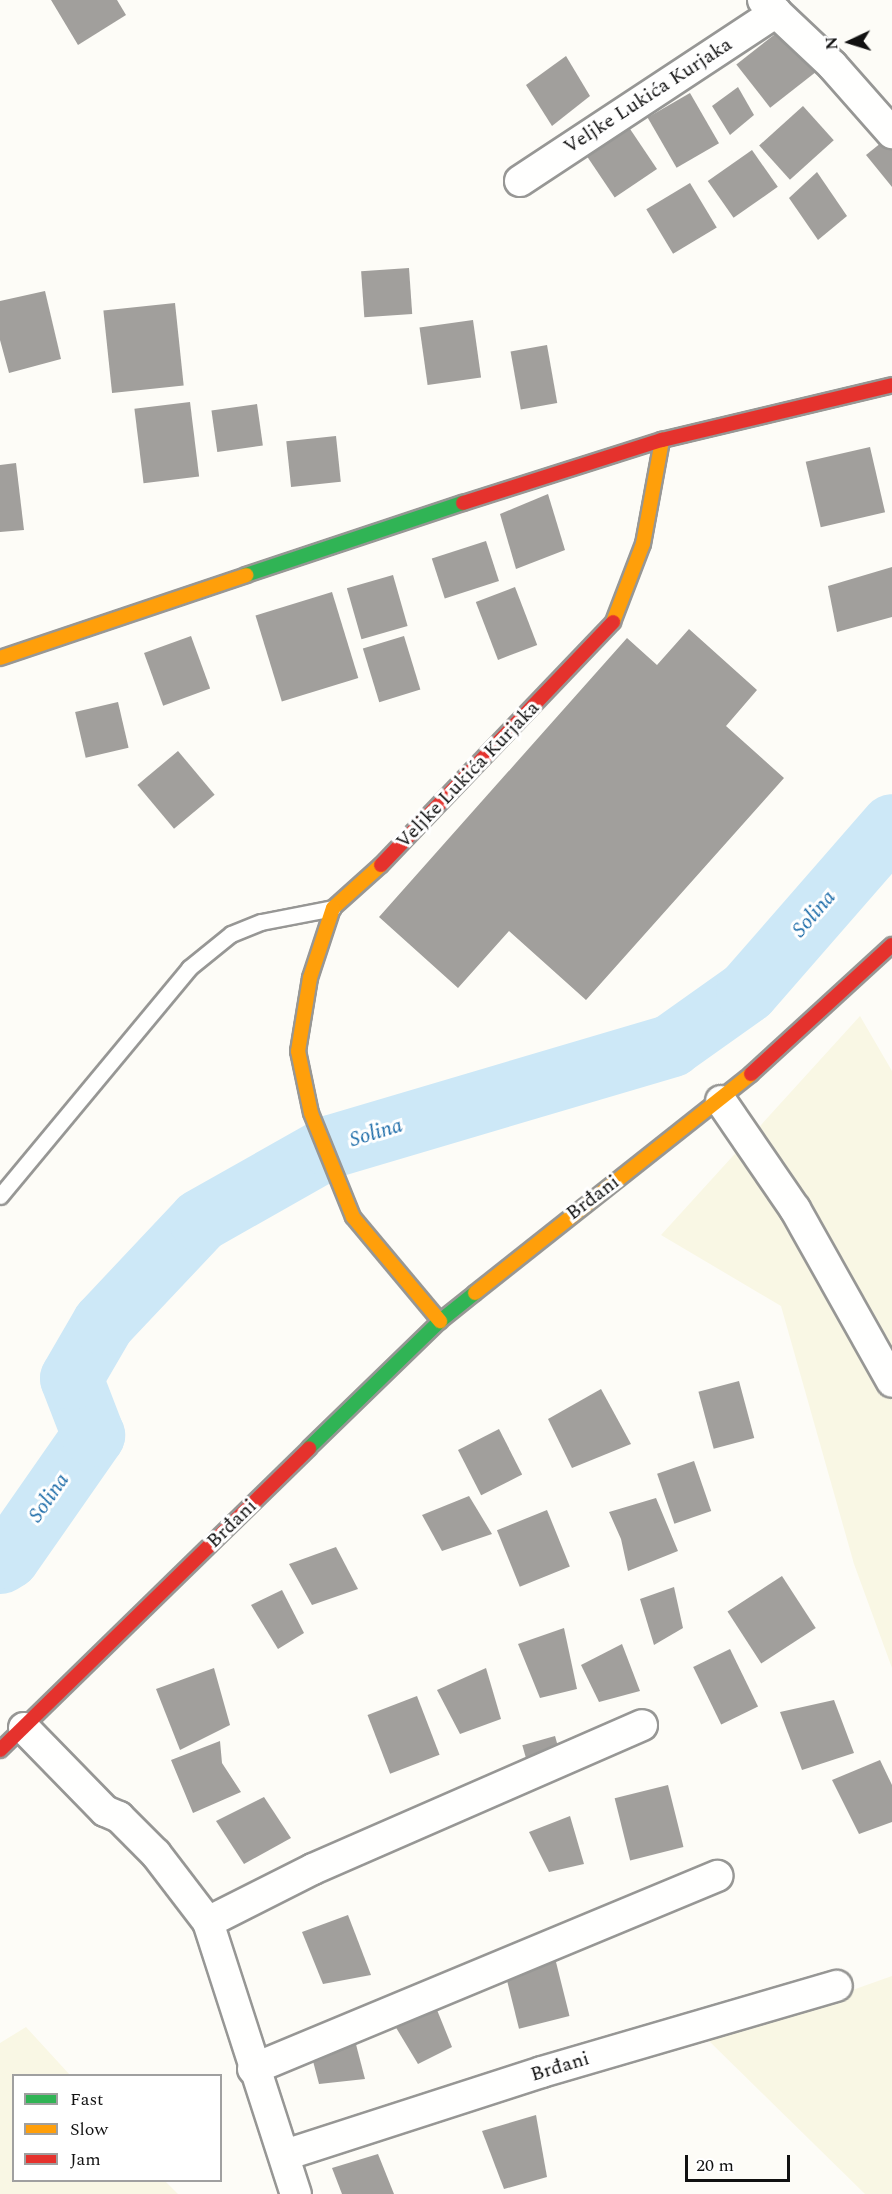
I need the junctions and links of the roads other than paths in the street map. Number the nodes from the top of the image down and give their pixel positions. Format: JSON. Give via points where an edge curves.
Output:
{"nodes":[{"id":1,"x":770,"y":6,"type":"edge"},
{"id":2,"x":892,"y":133,"type":"edge"},
{"id":3,"x":520,"y":181,"type":"dead end"},
{"id":4,"x":892,"y":385,"type":"edge"},
{"id":5,"x":662,"y":440,"type":"junction"},
{"id":6,"x":0,"y":658,"type":"edge"},
{"id":7,"x":333,"y":908,"type":"junction"},
{"id":8,"x":892,"y":945,"type":"edge"},
{"id":9,"x":721,"y":1101,"type":"junction"},
{"id":10,"x":0,"y":1196,"type":"edge"},
{"id":11,"x":440,"y":1321,"type":"junction"},
{"id":12,"x":892,"y":1382,"type":"edge"},
{"id":13,"x":642,"y":1725,"type":"dead end"},
{"id":14,"x":24,"y":1728,"type":"junction"},
{"id":15,"x":0,"y":1750,"type":"edge"},
{"id":16,"x":717,"y":1876,"type":"dead end"},
{"id":17,"x":208,"y":1922,"type":"junction"},
{"id":18,"x":837,"y":1986,"type":"dead end"},
{"id":19,"x":253,"y":2069,"type":"junction"},
{"id":20,"x":285,"y":2155,"type":"junction"},
{"id":21,"x":296,"y":2194,"type":"edge"}],
"edges":[{"from":1,"to":2,"type":"street","name":"Veljke Lukića Kurjaka","via":[[832,65]]},
{"from":1,"to":3,"type":"street","name":"Veljke Lukića Kurjaka"},
{"from":4,"to":5,"type":"street"},
{"from":5,"to":6,"type":"street"},
{"from":5,"to":7,"type":"street","name":"Veljke Lukića Kurjaka","via":[[643,544],[613,622],[384,862]]},
{"from":7,"to":10,"type":"lane","via":[[261,922],[231,934],[189,968]]},
{"from":7,"to":11,"type":"street","name":"Veljke Lukića Kurjaka","via":[[310,978],[298,1051],[311,1113],[353,1217]]},
{"from":8,"to":9,"type":"street","name":"Brđani"},
{"from":9,"to":11,"type":"street","name":"Brđani","via":[[570,1215]]},
{"from":9,"to":12,"type":"street","via":[[795,1209]]},
{"from":11,"to":14,"type":"street","name":"Brđani"},
{"from":13,"to":17,"type":"street","via":[[324,1864]]},
{"from":14,"to":15,"type":"street","name":"Brđani"},
{"from":14,"to":17,"type":"street","via":[[105,1811],[119,1817],[156,1854]]},
{"from":16,"to":19,"type":"street"},
{"from":17,"to":19,"type":"street"},
{"from":18,"to":20,"type":"street","name":"Brđani","via":[[542,2072]]},
{"from":19,"to":20,"type":"street"},
{"from":20,"to":21,"type":"street"}]}
